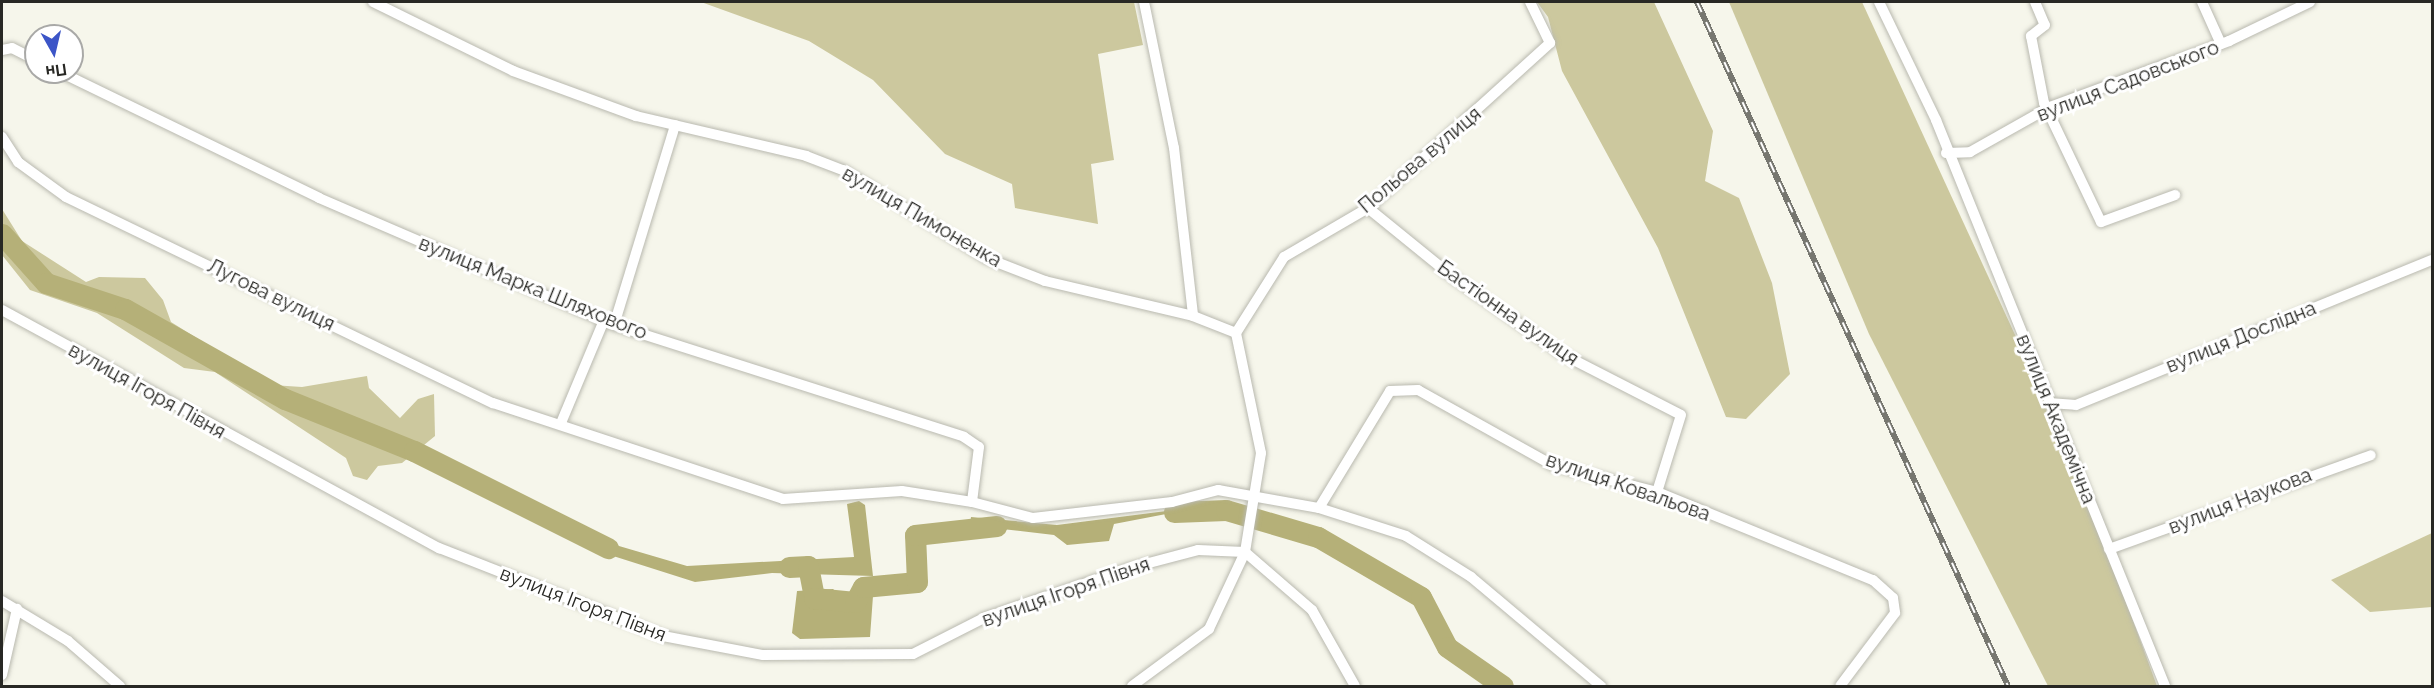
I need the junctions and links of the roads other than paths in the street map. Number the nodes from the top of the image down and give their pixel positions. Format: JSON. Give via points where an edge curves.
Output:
{"nodes":[{"id":1,"x":373,"y":2,"type":"edge"},
{"id":2,"x":1144,"y":2,"type":"edge"},
{"id":3,"x":1530,"y":2,"type":"edge"},
{"id":4,"x":1879,"y":2,"type":"edge"},
{"id":5,"x":2035,"y":2,"type":"edge"},
{"id":6,"x":2202,"y":2,"type":"edge"},
{"id":7,"x":2310,"y":2,"type":"edge"},
{"id":8,"x":2221,"y":44,"type":"junction"},
{"id":9,"x":2,"y":50,"type":"edge"},
{"id":10,"x":24,"y":54,"type":"edge"},
{"id":11,"x":84,"y":84,"type":"edge"},
{"id":12,"x":2050,"y":107,"type":"junction"},
{"id":13,"x":675,"y":125,"type":"junction"},
{"id":14,"x":2,"y":137,"type":"edge"},
{"id":15,"x":1970,"y":152,"type":"junction"},
{"id":16,"x":1946,"y":153,"type":"junction"},
{"id":17,"x":1958,"y":182,"type":"junction"},
{"id":18,"x":2175,"y":195,"type":"dead end"},
{"id":19,"x":1368,"y":208,"type":"junction"},
{"id":20,"x":2433,"y":260,"type":"edge"},
{"id":21,"x":2,"y":310,"type":"edge"},
{"id":22,"x":1193,"y":316,"type":"junction"},
{"id":23,"x":609,"y":322,"type":"junction"},
{"id":24,"x":1236,"y":333,"type":"junction"},
{"id":25,"x":2049,"y":403,"type":"junction"},
{"id":26,"x":2069,"y":406,"type":"junction"},
{"id":27,"x":561,"y":423,"type":"junction"},
{"id":28,"x":2057,"y":423,"type":"junction"},
{"id":29,"x":2371,"y":455,"type":"dead end"},
{"id":30,"x":1657,"y":492,"type":"junction"},
{"id":31,"x":1255,"y":496,"type":"junction"},
{"id":32,"x":972,"y":501,"type":"junction"},
{"id":33,"x":1319,"y":508,"type":"junction"},
{"id":34,"x":2109,"y":549,"type":"junction"},
{"id":35,"x":1245,"y":552,"type":"junction"},
{"id":36,"x":2,"y":601,"type":"edge"},
{"id":37,"x":17,"y":609,"type":"junction"},
{"id":38,"x":2,"y":675,"type":"edge"},
{"id":39,"x":120,"y":687,"type":"edge"},
{"id":40,"x":1132,"y":687,"type":"edge"},
{"id":41,"x":1355,"y":687,"type":"edge"},
{"id":42,"x":1602,"y":687,"type":"edge"},
{"id":43,"x":1840,"y":687,"type":"edge"},
{"id":44,"x":2165,"y":687,"type":"edge"}],
"edges":[{"from":1,"to":13,"type":"street","name":"вулиця Пимоненка","via":[[513,71]]},
{"from":2,"to":22,"type":"street","via":[[1174,148]]},
{"from":3,"to":19,"type":"street","name":"Польова вулиця","via":[[1550,43]]},
{"from":4,"to":16,"type":"street","name":"вулиця Академічна","via":[[1936,120]]},
{"from":5,"to":12,"type":"street","via":[[2045,26],[2031,36],[2044,103]]},
{"from":6,"to":8,"type":"street"},
{"from":7,"to":8,"type":"street","name":"вулиця Садовського"},
{"from":8,"to":12,"type":"street","name":"вулиця Садовського"},
{"from":9,"to":10,"type":"street","via":[[12,48]]},
{"from":11,"to":23,"type":"street","name":"вулиця Марка Шляхового","via":[[319,198]]},
{"from":12,"to":15,"type":"street","name":"вулиця Садовського"},
{"from":12,"to":18,"type":"street","via":[[2101,222]]},
{"from":13,"to":22,"type":"street","name":"вулиця Пимоненка","via":[[806,156],[843,170],[986,258],[1045,280]]},
{"from":13,"to":23,"type":"street"},
{"from":14,"to":27,"type":"street","name":"Лугова вулиця","via":[[18,162],[77,203],[493,403]]},
{"from":15,"to":16,"type":"street","name":"вулиця Садовського"},
{"from":15,"to":17,"type":"street"},
{"from":16,"to":17,"type":"street","name":"вулиця Академічна"},
{"from":17,"to":25,"type":"street","name":"вулиця Академічна"},
{"from":19,"to":24,"type":"street","name":"Польова вулиця","via":[[1284,257]]},
{"from":19,"to":30,"type":"street","name":"Бастіонна вулиця","via":[[1454,278],[1564,355],[1681,415]]},
{"from":20,"to":26,"type":"street","name":"вулиця Дослідна"},
{"from":21,"to":35,"type":"street","name":"вулиця Ігоря Півня","via":[[439,548],[663,636],[763,655],[913,654],[984,618],[1130,568],[1198,550]]},
{"from":22,"to":24,"type":"street","name":"вулиця Пимоненка"},
{"from":23,"to":27,"type":"street"},
{"from":23,"to":32,"type":"street","name":"вулиця Марка Шляхового","via":[[964,437],[979,447]]},
{"from":24,"to":31,"type":"street","via":[[1261,453]]},
{"from":25,"to":26,"type":"street"},
{"from":25,"to":28,"type":"street","name":"вулиця Академічна"},
{"from":26,"to":28,"type":"street"},
{"from":27,"to":32,"type":"street","name":"Лугова вулиця","via":[[783,499],[902,490]]},
{"from":28,"to":34,"type":"street","name":"вулиця Академічна"},
{"from":29,"to":34,"type":"street","name":"вулиця Наукова"},
{"from":30,"to":33,"type":"street","name":"вулиця Ковальова","via":[[1552,465],[1418,390],[1390,391]]},
{"from":30,"to":43,"type":"street","name":"вулиця Ковальова","via":[[1873,580],[1893,598],[1895,614]]},
{"from":31,"to":32,"type":"street","via":[[1218,490],[1172,502],[1034,518]]},
{"from":31,"to":33,"type":"street"},
{"from":31,"to":35,"type":"street"},
{"from":33,"to":42,"type":"street","via":[[1406,536],[1471,577]]},
{"from":34,"to":44,"type":"street","name":"вулиця Академічна"},
{"from":35,"to":40,"type":"street","via":[[1209,629]]},
{"from":35,"to":41,"type":"street","via":[[1312,610]]},
{"from":36,"to":37,"type":"street"},
{"from":37,"to":38,"type":"street"},
{"from":37,"to":39,"type":"street","via":[[68,640]]}]}
